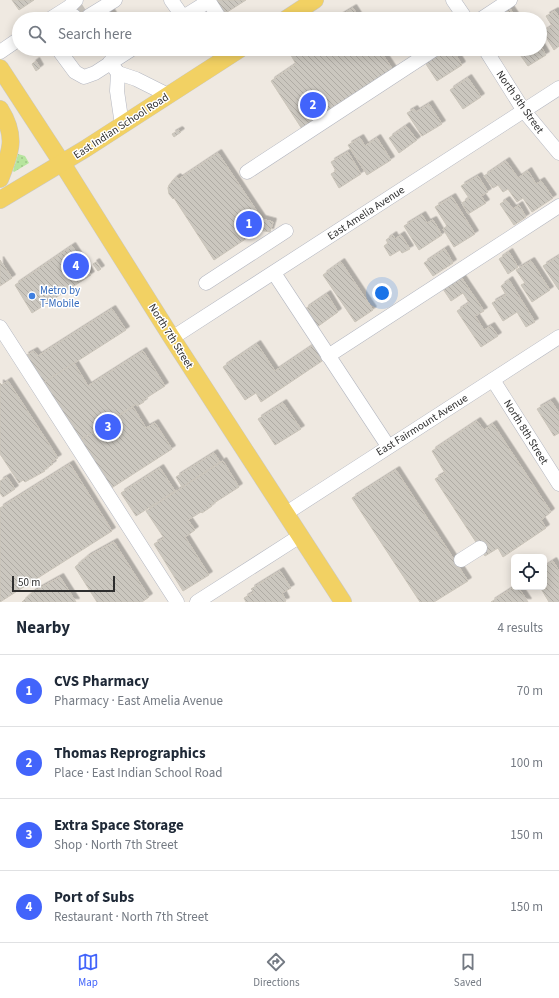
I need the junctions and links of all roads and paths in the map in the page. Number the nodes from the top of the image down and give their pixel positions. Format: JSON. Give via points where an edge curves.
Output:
{"nodes":[{"id":1,"x":100,"y":0,"type":"edge"},
{"id":2,"x":115,"y":0,"type":"edge"},
{"id":3,"x":171,"y":0,"type":"edge"},
{"id":4,"x":208,"y":0,"type":"edge"},
{"id":5,"x":315,"y":0,"type":"edge"},
{"id":6,"x":453,"y":0,"type":"edge"},
{"id":7,"x":510,"y":0,"type":"edge"},
{"id":8,"x":78,"y":9,"type":"edge"},
{"id":9,"x":61,"y":12,"type":"edge"},
{"id":10,"x":178,"y":12,"type":"edge"},
{"id":11,"x":190,"y":12,"type":"edge"},
{"id":12,"x":216,"y":12,"type":"edge"},
{"id":13,"x":297,"y":12,"type":"edge"},
{"id":14,"x":461,"y":12,"type":"edge"},
{"id":15,"x":491,"y":12,"type":"edge"},
{"id":16,"x":12,"y":44,"type":"edge"},
{"id":17,"x":0,"y":52,"type":"edge"},
{"id":18,"x":63,"y":56,"type":"edge"},
{"id":19,"x":125,"y":56,"type":"edge"},
{"id":20,"x":228,"y":56,"type":"edge"},
{"id":21,"x":424,"y":56,"type":"edge"},
{"id":22,"x":489,"y":56,"type":"edge"},
{"id":23,"x":0,"y":68,"type":"edge"},
{"id":24,"x":114,"y":68,"type":"junction"},
{"id":25,"x":559,"y":88,"type":"edge"},
{"id":26,"x":168,"y":95,"type":"junction"},
{"id":27,"x":0,"y":109,"type":"edge"},
{"id":28,"x":524,"y":111,"type":"junction"},
{"id":29,"x":122,"y":125,"type":"junction"},
{"id":30,"x":559,"y":153,"type":"edge"},
{"id":31,"x":62,"y":163,"type":"junction"},
{"id":32,"x":248,"y":172,"type":"dead end"},
{"id":33,"x":0,"y":180,"type":"edge"},
{"id":34,"x":0,"y":200,"type":"edge"},
{"id":35,"x":559,"y":206,"type":"edge"},
{"id":36,"x":286,"y":231,"type":"dead end"},
{"id":37,"x":274,"y":273,"type":"junction"},
{"id":38,"x":206,"y":283,"type":"dead end"},
{"id":39,"x":0,"y":327,"type":"edge"},
{"id":40,"x":559,"y":337,"type":"edge"},
{"id":41,"x":172,"y":338,"type":"junction"},
{"id":42,"x":328,"y":356,"type":"junction"},
{"id":43,"x":493,"y":380,"type":"junction"},
{"id":44,"x":388,"y":446,"type":"junction"},
{"id":45,"x":558,"y":480,"type":"edge"},
{"id":46,"x":285,"y":514,"type":"junction"},
{"id":47,"x":300,"y":536,"type":"junction"},
{"id":48,"x":480,"y":548,"type":"dead end"},
{"id":49,"x":461,"y":560,"type":"dead end"},
{"id":50,"x":177,"y":602,"type":"edge"},
{"id":51,"x":196,"y":602,"type":"edge"},
{"id":52,"x":343,"y":602,"type":"edge"}],
"edges":[{"from":1,"to":8,"type":"street"},
{"from":2,"to":8,"type":"street"},
{"from":3,"to":10,"type":"street"},
{"from":4,"to":11,"type":"street"},
{"from":4,"to":12,"type":"street"},
{"from":5,"to":13,"type":"main road"},
{"from":6,"to":14,"type":"street"},
{"from":7,"to":15,"type":"street"},
{"from":8,"to":9,"type":"street","via":[[69,7]]},
{"from":16,"to":17,"type":"street"},
{"from":18,"to":24,"type":"street","via":[[75,72],[84,77]]},
{"from":19,"to":24,"type":"street"},
{"from":20,"to":26,"type":"main road","name":"East Indian School Road"},
{"from":21,"to":32,"type":"street"},
{"from":22,"to":28,"type":"street","name":"North 9th Street"},
{"from":23,"to":31,"type":"main road","name":"North 7th Street"},
{"from":24,"to":26,"type":"street"},
{"from":24,"to":29,"type":"street"},
{"from":25,"to":28,"type":"street","name":"East Amelia Avenue"},
{"from":26,"to":29,"type":"main road","name":"East Indian School Road"},
{"from":27,"to":33,"type":"main road","via":[[12,145]]},
{"from":28,"to":30,"type":"street","name":"North 9th Street"},
{"from":28,"to":37,"type":"street","name":"East Amelia Avenue"},
{"from":29,"to":31,"type":"main road","name":"East Indian School Road"},
{"from":31,"to":34,"type":"main road","name":"East Indian School Road"},
{"from":31,"to":41,"type":"main road","name":"North 7th Street"},
{"from":35,"to":42,"type":"street"},
{"from":36,"to":38,"type":"street"},
{"from":37,"to":41,"type":"street","name":"East Amelia Avenue"},
{"from":37,"to":42,"type":"street"},
{"from":39,"to":50,"type":"street"},
{"from":40,"to":43,"type":"street","name":"East Fairmount Avenue"},
{"from":41,"to":46,"type":"main road","name":"North 7th Street"},
{"from":42,"to":44,"type":"street"},
{"from":43,"to":44,"type":"street","name":"East Fairmount Avenue"},
{"from":43,"to":45,"type":"street","name":"North 8th Street"},
{"from":44,"to":46,"type":"street","name":"East Fairmount Avenue"},
{"from":46,"to":47,"type":"main road","name":"North 7th Street"},
{"from":47,"to":51,"type":"street"},
{"from":47,"to":52,"type":"main road","name":"North 7th Street"},
{"from":48,"to":49,"type":"street"}]}
